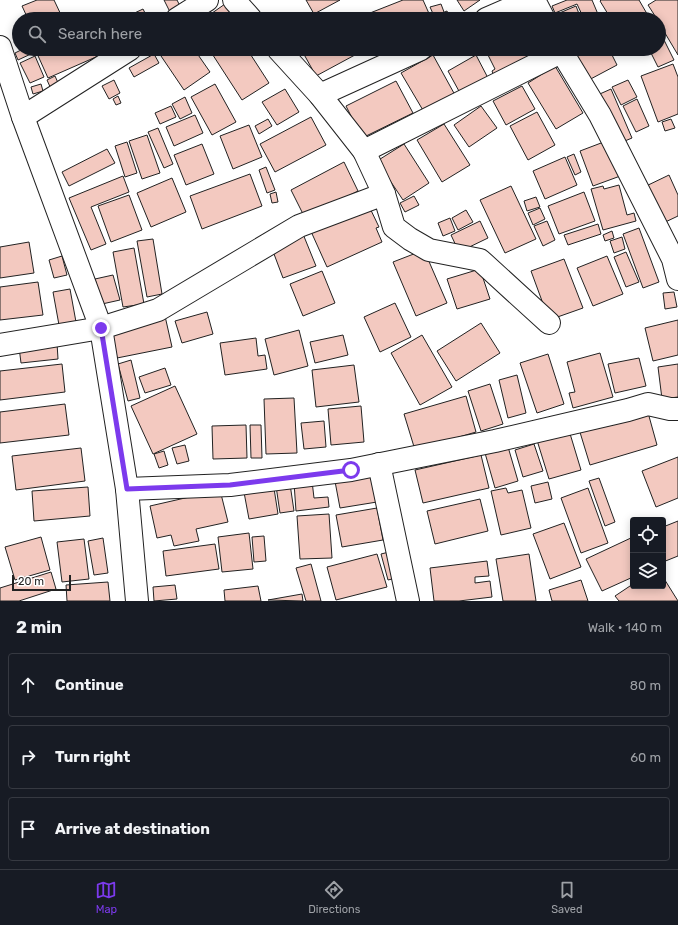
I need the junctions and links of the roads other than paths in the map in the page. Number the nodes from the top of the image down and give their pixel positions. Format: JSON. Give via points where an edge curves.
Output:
{"nodes":[{"id":1,"x":207,"y":0,"type":"edge"},
{"id":2,"x":234,"y":0,"type":"edge"},
{"id":3,"x":530,"y":0,"type":"edge"},
{"id":4,"x":534,"y":0,"type":"edge"},
{"id":5,"x":188,"y":12,"type":"edge"},
{"id":6,"x":245,"y":12,"type":"edge"},
{"id":7,"x":502,"y":12,"type":"edge"},
{"id":8,"x":540,"y":12,"type":"edge"},
{"id":9,"x":0,"y":46,"type":"edge"},
{"id":10,"x":119,"y":56,"type":"edge"},
{"id":11,"x":284,"y":56,"type":"edge"},
{"id":12,"x":406,"y":56,"type":"edge"},
{"id":13,"x":551,"y":56,"type":"edge"},
{"id":14,"x":564,"y":56,"type":"edge"},
{"id":15,"x":320,"y":95,"type":"junction"},
{"id":16,"x":23,"y":117,"type":"junction"},
{"id":17,"x":364,"y":151,"type":"junction"},
{"id":18,"x":384,"y":194,"type":"junction"},
{"id":19,"x":676,"y":265,"type":"edge"},
{"id":20,"x":550,"y":323,"type":"dead end"},
{"id":21,"x":101,"y":328,"type":"junction"},
{"id":22,"x":0,"y":345,"type":"edge"},
{"id":23,"x":678,"y":409,"type":"edge"},
{"id":24,"x":379,"y":464,"type":"junction"},
{"id":25,"x":127,"y":489,"type":"junction"},
{"id":26,"x":137,"y":601,"type":"edge"},
{"id":27,"x":408,"y":601,"type":"edge"}],
"edges":[{"from":1,"to":5,"type":"street"},
{"from":2,"to":6,"type":"street"},
{"from":3,"to":7,"type":"street"},
{"from":4,"to":8,"type":"street"},
{"from":9,"to":16,"type":"street"},
{"from":10,"to":16,"type":"street"},
{"from":11,"to":15,"type":"street"},
{"from":12,"to":15,"type":"street"},
{"from":13,"to":17,"type":"street"},
{"from":14,"to":19,"type":"street","via":[[600,115]]},
{"from":15,"to":17,"type":"street"},
{"from":16,"to":21,"type":"street"},
{"from":17,"to":18,"type":"street"},
{"from":18,"to":20,"type":"street","via":[[394,227],[429,250],[480,260]]},
{"from":18,"to":21,"type":"street","via":[[299,226],[158,310]]},
{"from":21,"to":22,"type":"street"},
{"from":21,"to":25,"type":"street"},
{"from":23,"to":24,"type":"street","via":[[648,404],[495,441]]},
{"from":24,"to":25,"type":"street","via":[[351,470],[230,485]]},
{"from":24,"to":27,"type":"street"},
{"from":25,"to":26,"type":"street"}]}
